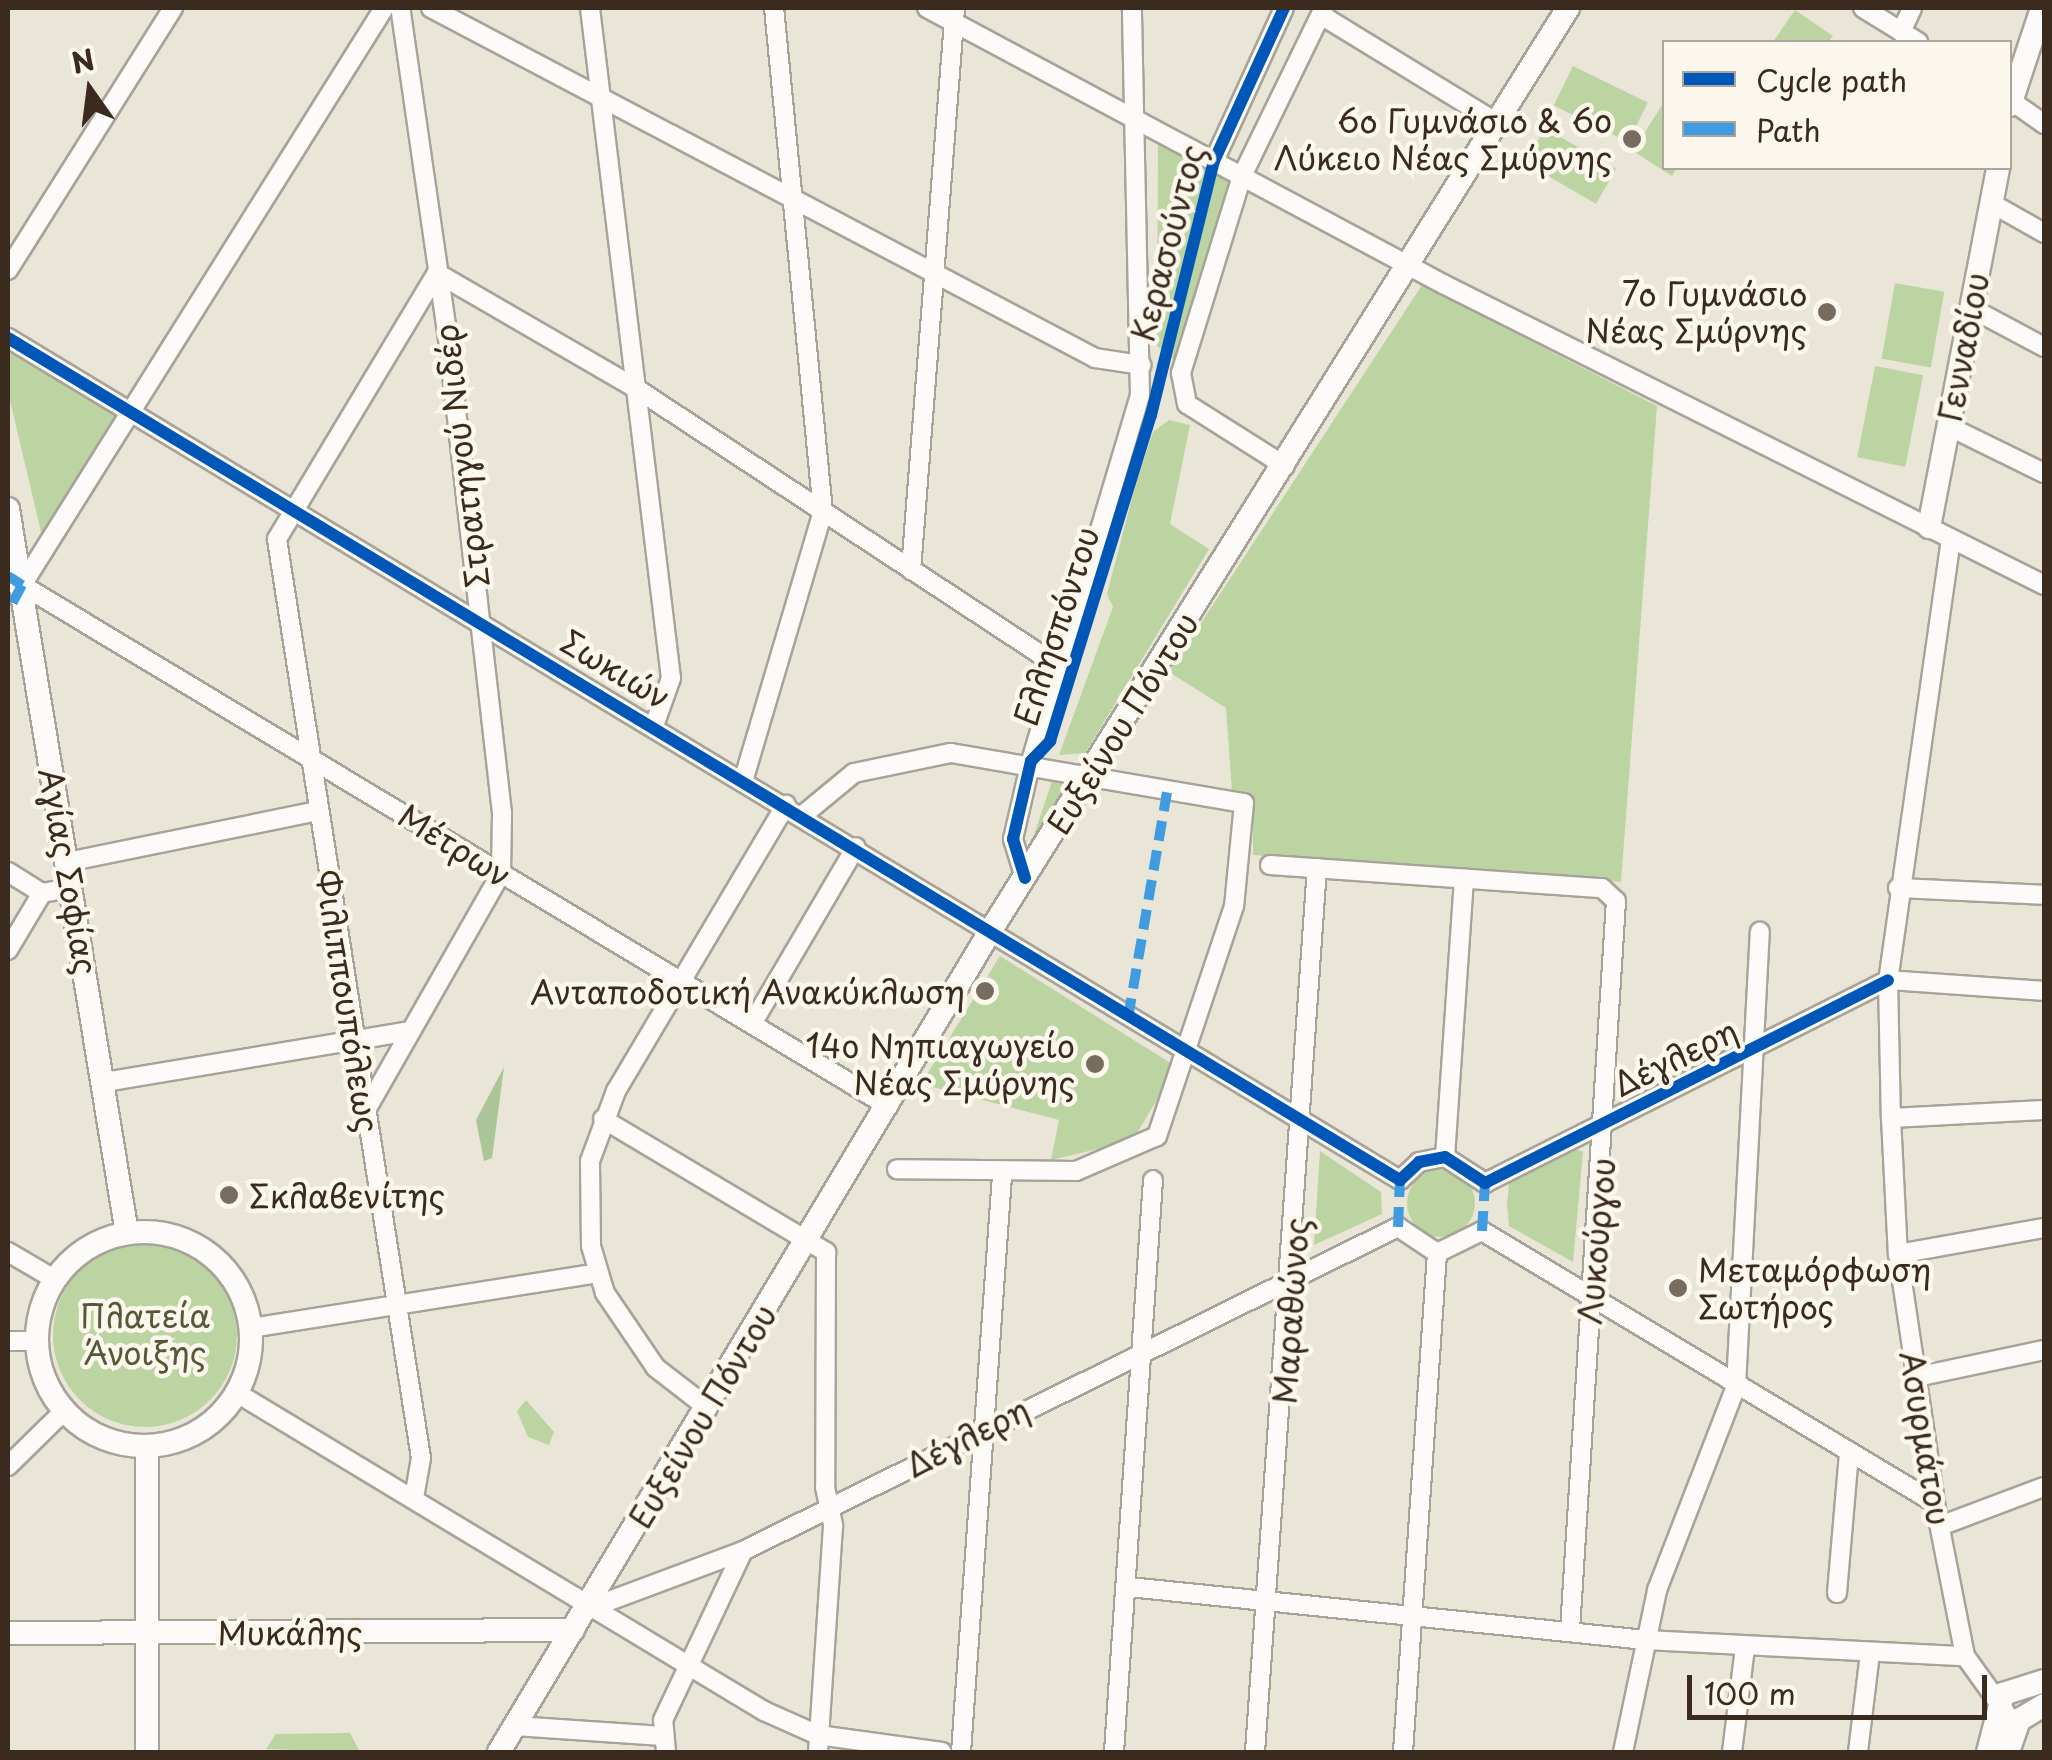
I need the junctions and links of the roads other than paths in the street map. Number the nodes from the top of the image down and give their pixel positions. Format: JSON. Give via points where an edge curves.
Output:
{"nodes":[{"id":1,"x":173,"y":8,"type":"edge"},
{"id":2,"x":384,"y":8,"type":"edge"},
{"id":3,"x":400,"y":8,"type":"edge"},
{"id":4,"x":431,"y":8,"type":"edge"},
{"id":5,"x":590,"y":8,"type":"edge"},
{"id":6,"x":774,"y":8,"type":"edge"},
{"id":7,"x":926,"y":8,"type":"edge"},
{"id":8,"x":1132,"y":8,"type":"edge"},
{"id":9,"x":1284,"y":8,"type":"edge"},
{"id":10,"x":1568,"y":8,"type":"edge"},
{"id":11,"x":1862,"y":8,"type":"edge"},
{"id":12,"x":1912,"y":8,"type":"edge"},
{"id":13,"x":2042,"y":8,"type":"edge"},
{"id":14,"x":1323,"y":11,"type":"edge"},
{"id":15,"x":954,"y":15,"type":"edge"},
{"id":16,"x":1901,"y":32,"type":"junction"},
{"id":17,"x":1915,"y":40,"type":"edge"},
{"id":18,"x":599,"y":96,"type":"junction"},
{"id":19,"x":2012,"y":96,"type":"edge"},
{"id":20,"x":2012,"y":103,"type":"edge"},
{"id":21,"x":1133,"y":118,"type":"junction"},
{"id":22,"x":1497,"y":123,"type":"junction"},
{"id":23,"x":2044,"y":124,"type":"edge"},
{"id":24,"x":1214,"y":161,"type":"junction"},
{"id":25,"x":1998,"y":170,"type":"edge"},
{"id":26,"x":1242,"y":176,"type":"junction"},
{"id":27,"x":1991,"y":203,"type":"junction"},
{"id":28,"x":796,"y":204,"type":"junction"},
{"id":29,"x":2044,"y":233,"type":"edge"},
{"id":30,"x":1410,"y":264,"type":"junction"},
{"id":31,"x":8,"y":270,"type":"edge"},
{"id":32,"x":934,"y":273,"type":"junction"},
{"id":33,"x":437,"y":274,"type":"junction"},
{"id":34,"x":1971,"y":308,"type":"junction"},
{"id":35,"x":8,"y":338,"type":"edge"},
{"id":36,"x":2044,"y":347,"type":"edge"},
{"id":37,"x":1141,"y":366,"type":"junction"},
{"id":38,"x":638,"y":389,"type":"junction"},
{"id":39,"x":132,"y":409,"type":"junction"},
{"id":40,"x":1948,"y":426,"type":"junction"},
{"id":41,"x":1285,"y":466,"type":"junction"},
{"id":42,"x":2044,"y":474,"type":"edge"},
{"id":43,"x":290,"y":506,"type":"junction"},
{"id":44,"x":8,"y":509,"type":"edge"},
{"id":45,"x":822,"y":512,"type":"junction"},
{"id":46,"x":1929,"y":527,"type":"junction"},
{"id":47,"x":1951,"y":539,"type":"junction"},
{"id":48,"x":912,"y":570,"type":"junction"},
{"id":49,"x":22,"y":585,"type":"junction"},
{"id":50,"x":2044,"y":586,"type":"edge"},
{"id":51,"x":480,"y":619,"type":"junction"},
{"id":52,"x":1058,"y":666,"type":"junction"},
{"id":53,"x":655,"y":723,"type":"junction"},
{"id":54,"x":306,"y":754,"type":"junction"},
{"id":55,"x":1031,"y":761,"type":"junction"},
{"id":56,"x":1089,"y":777,"type":"junction"},
{"id":57,"x":744,"y":778,"type":"junction"},
{"id":58,"x":794,"y":810,"type":"junction"},
{"id":59,"x":317,"y":811,"type":"junction"},
{"id":60,"x":856,"y":846,"type":"junction"},
{"id":61,"x":67,"y":862,"type":"junction"},
{"id":62,"x":1270,"y":865,"type":"dead end"},
{"id":63,"x":1317,"y":868,"type":"junction"},
{"id":64,"x":8,"y":872,"type":"edge"},
{"id":65,"x":501,"y":873,"type":"junction"},
{"id":66,"x":1025,"y":878,"type":"junction"},
{"id":67,"x":1464,"y":879,"type":"junction"},
{"id":68,"x":71,"y":888,"type":"junction"},
{"id":69,"x":1898,"y":888,"type":"junction"},
{"id":70,"x":42,"y":893,"type":"junction"},
{"id":71,"x":2044,"y":895,"type":"edge"},
{"id":72,"x":992,"y":930,"type":"junction"},
{"id":73,"x":1760,"y":932,"type":"dead end"},
{"id":74,"x":8,"y":950,"type":"edge"},
{"id":75,"x":678,"y":980,"type":"junction"},
{"id":76,"x":1888,"y":980,"type":"junction"},
{"id":77,"x":2044,"y":991,"type":"edge"},
{"id":78,"x":752,"y":1024,"type":"junction"},
{"id":79,"x":411,"y":1031,"type":"junction"},
{"id":80,"x":355,"y":1041,"type":"junction"},
{"id":81,"x":1756,"y":1048,"type":"junction"},
{"id":82,"x":1191,"y":1056,"type":"junction"},
{"id":83,"x":105,"y":1082,"type":"junction"},
{"id":84,"x":888,"y":1106,"type":"junction"},
{"id":85,"x":366,"y":1110,"type":"junction"},
{"id":86,"x":2044,"y":1110,"type":"edge"},
{"id":87,"x":1890,"y":1118,"type":"junction"},
{"id":88,"x":603,"y":1119,"type":"junction"},
{"id":89,"x":1606,"y":1121,"type":"junction"},
{"id":90,"x":1304,"y":1124,"type":"junction"},
{"id":91,"x":1445,"y":1157,"type":"junction"},
{"id":92,"x":897,"y":1169,"type":"dead end"},
{"id":93,"x":1002,"y":1176,"type":"junction"},
{"id":94,"x":1153,"y":1180,"type":"dead end"},
{"id":95,"x":2044,"y":1228,"type":"edge"},
{"id":96,"x":127,"y":1233,"type":"junction"},
{"id":97,"x":808,"y":1242,"type":"junction"},
{"id":98,"x":8,"y":1252,"type":"edge"},
{"id":99,"x":1437,"y":1253,"type":"junction"},
{"id":100,"x":1898,"y":1254,"type":"junction"},
{"id":101,"x":597,"y":1273,"type":"junction"},
{"id":102,"x":1294,"y":1275,"type":"junction"},
{"id":103,"x":54,"y":1279,"type":"junction"},
{"id":104,"x":1592,"y":1295,"type":"junction"},
{"id":105,"x":395,"y":1304,"type":"junction"},
{"id":106,"x":251,"y":1328,"type":"junction"},
{"id":107,"x":8,"y":1341,"type":"edge"},
{"id":108,"x":36,"y":1341,"type":"junction"},
{"id":109,"x":1142,"y":1348,"type":"junction"},
{"id":110,"x":2044,"y":1350,"type":"edge"},
{"id":111,"x":1916,"y":1377,"type":"junction"},
{"id":112,"x":1736,"y":1386,"type":"junction"},
{"id":113,"x":237,"y":1393,"type":"junction"},
{"id":114,"x":708,"y":1408,"type":"junction"},
{"id":115,"x":64,"y":1412,"type":"junction"},
{"id":116,"x":986,"y":1427,"type":"junction"},
{"id":117,"x":147,"y":1446,"type":"junction"},
{"id":118,"x":1849,"y":1452,"type":"junction"},
{"id":119,"x":8,"y":1466,"type":"edge"},
{"id":120,"x":2044,"y":1486,"type":"edge"},
{"id":121,"x":414,"y":1498,"type":"junction"},
{"id":122,"x":1935,"y":1502,"type":"junction"},
{"id":123,"x":832,"y":1506,"type":"junction"},
{"id":124,"x":1940,"y":1526,"type":"junction"},
{"id":125,"x":743,"y":1551,"type":"junction"},
{"id":126,"x":1129,"y":1588,"type":"junction"},
{"id":127,"x":1836,"y":1593,"type":"dead end"},
{"id":128,"x":1268,"y":1602,"type":"junction"},
{"id":129,"x":1412,"y":1616,"type":"junction"},
{"id":130,"x":579,"y":1620,"type":"junction"},
{"id":131,"x":1570,"y":1632,"type":"junction"},
{"id":132,"x":8,"y":1633,"type":"edge"},
{"id":133,"x":147,"y":1633,"type":"junction"},
{"id":134,"x":1645,"y":1640,"type":"junction"},
{"id":135,"x":1744,"y":1646,"type":"junction"},
{"id":136,"x":1870,"y":1654,"type":"junction"},
{"id":137,"x":1964,"y":1656,"type":"junction"},
{"id":138,"x":687,"y":1661,"type":"junction"},
{"id":139,"x":2044,"y":1681,"type":"edge"},
{"id":140,"x":2044,"y":1705,"type":"edge"},
{"id":141,"x":1994,"y":1706,"type":"junction"},
{"id":142,"x":2018,"y":1720,"type":"junction"},
{"id":143,"x":515,"y":1726,"type":"junction"},
{"id":144,"x":664,"y":1744,"type":"edge"},
{"id":145,"x":818,"y":1744,"type":"edge"},
{"id":146,"x":148,"y":1752,"type":"edge"},
{"id":147,"x":499,"y":1752,"type":"edge"},
{"id":148,"x":942,"y":1752,"type":"edge"},
{"id":149,"x":962,"y":1752,"type":"edge"},
{"id":150,"x":1114,"y":1752,"type":"edge"},
{"id":151,"x":1255,"y":1752,"type":"edge"},
{"id":152,"x":1403,"y":1752,"type":"edge"},
{"id":153,"x":1623,"y":1752,"type":"edge"},
{"id":154,"x":1732,"y":1752,"type":"edge"},
{"id":155,"x":1858,"y":1752,"type":"edge"},
{"id":156,"x":1988,"y":1752,"type":"edge"},
{"id":157,"x":2008,"y":1752,"type":"edge"}],
"edges":[{"from":1,"to":31,"type":"street"},
{"from":2,"to":39,"type":"street"},
{"from":3,"to":33,"type":"street","name":"Στρατηγού Νιδέρ"},
{"from":4,"to":18,"type":"street"},
{"from":5,"to":18,"type":"street"},
{"from":6,"to":28,"type":"street"},
{"from":7,"to":15,"type":"street"},
{"from":8,"to":21,"type":"street","name":"Ελλησπόντου"},
{"from":9,"to":24,"type":"street","name":"Κερασούντος"},
{"from":10,"to":22,"type":"street","name":"Ευξείνου Πόντου"},
{"from":11,"to":16,"type":"street"},
{"from":12,"to":16,"type":"street"},
{"from":13,"to":19,"type":"street"},
{"from":14,"to":22,"type":"street"},
{"from":14,"to":26,"type":"street","name":"Κερασούντος"},
{"from":15,"to":21,"type":"street"},
{"from":15,"to":32,"type":"street"},
{"from":16,"to":17,"type":"street"},
{"from":18,"to":28,"type":"street"},
{"from":18,"to":38,"type":"street"},
{"from":20,"to":23,"type":"street"},
{"from":21,"to":24,"type":"street"},
{"from":21,"to":37,"type":"street","name":"Ελλησπόντου"},
{"from":22,"to":30,"type":"street","name":"Ευξείνου Πόντου"},
{"from":24,"to":26,"type":"street"},
{"from":25,"to":27,"type":"street","name":"Γενναδίου"},
{"from":26,"to":30,"type":"street"},
{"from":26,"to":41,"type":"street","name":"Κερασούντος","via":[[1181,372],[1194,410]]},
{"from":27,"to":29,"type":"street"},
{"from":27,"to":34,"type":"street","name":"Γενναδίου"},
{"from":28,"to":32,"type":"street"},
{"from":28,"to":45,"type":"street"},
{"from":30,"to":41,"type":"street","name":"Ευξείνου Πόντου"},
{"from":30,"to":46,"type":"street"},
{"from":32,"to":37,"type":"street","via":[[1095,358]]},
{"from":32,"to":48,"type":"street"},
{"from":33,"to":38,"type":"street"},
{"from":33,"to":43,"type":"street","name":"Φιλιππουπόλεως"},
{"from":33,"to":51,"type":"street","name":"Στρατηγού Νιδέρ"},
{"from":34,"to":36,"type":"street"},
{"from":34,"to":40,"type":"street","name":"Γενναδίου"},
{"from":35,"to":39,"type":"street","name":"Σωκιών"},
{"from":37,"to":52,"type":"street","name":"Ελλησπόντου","via":[[1138,408]]},
{"from":38,"to":45,"type":"street"},
{"from":38,"to":53,"type":"street","via":[[671,678]]},
{"from":39,"to":43,"type":"street","name":"Σωκιών"},
{"from":39,"to":49,"type":"street"},
{"from":40,"to":42,"type":"street"},
{"from":40,"to":46,"type":"street","name":"Γενναδίου"},
{"from":41,"to":56,"type":"street","name":"Ευξείνου Πόντου"},
{"from":43,"to":51,"type":"street","name":"Σωκιών"},
{"from":43,"to":54,"type":"street","name":"Φιλιππουπόλεως","via":[[277,540]]},
{"from":44,"to":49,"type":"street","name":"Αγίας Σοφίας"},
{"from":45,"to":48,"type":"street"},
{"from":45,"to":57,"type":"street"},
{"from":46,"to":47,"type":"street"},
{"from":47,"to":50,"type":"street"},
{"from":47,"to":69,"type":"street","name":"Ασυρμάτου"},
{"from":48,"to":52,"type":"street"},
{"from":49,"to":54,"type":"street","name":"Μέτρων"},
{"from":49,"to":61,"type":"street","name":"Αγίας Σοφίας"},
{"from":51,"to":53,"type":"street","name":"Σωκιών"},
{"from":51,"to":65,"type":"street","name":"Στρατηγού Νιδέρ"},
{"from":52,"to":55,"type":"street","name":"Ελλησπόντου"},
{"from":53,"to":57,"type":"street","name":"Σωκιών"},
{"from":54,"to":59,"type":"street","name":"Φιλιππουπόλεως"},
{"from":54,"to":65,"type":"street","name":"Μέτρων"},
{"from":55,"to":56,"type":"street"},
{"from":55,"to":58,"type":"street","via":[[951,754],[886,762]]},
{"from":55,"to":66,"type":"street","name":"Ελλησπόντου","via":[[1013,839]]},
{"from":56,"to":66,"type":"street","name":"Ευξείνου Πόντου"},
{"from":56,"to":82,"type":"street","via":[[1244,803],[1234,906]]},
{"from":57,"to":58,"type":"street","name":"Σωκιών"},
{"from":58,"to":60,"type":"street","name":"Σωκιών"},
{"from":58,"to":75,"type":"street"},
{"from":59,"to":61,"type":"street"},
{"from":59,"to":80,"type":"street","name":"Φιλιππουπόλεως"},
{"from":60,"to":72,"type":"street","name":"Σωκιών"},
{"from":60,"to":78,"type":"street"},
{"from":61,"to":68,"type":"street","name":"Αγίας Σοφίας"},
{"from":62,"to":63,"type":"street","name":"Λυκούργου"},
{"from":63,"to":67,"type":"street","name":"Λυκούργου"},
{"from":63,"to":90,"type":"street","name":"Μαραθώνος"},
{"from":64,"to":70,"type":"street"},
{"from":65,"to":75,"type":"street","name":"Μέτρων"},
{"from":65,"to":79,"type":"street"},
{"from":66,"to":72,"type":"street","name":"Ευξείνου Πόντου"},
{"from":67,"to":89,"type":"street","name":"Λυκούργου","via":[[1602,888],[1616,901]]},
{"from":67,"to":91,"type":"street"},
{"from":68,"to":70,"type":"street"},
{"from":68,"to":83,"type":"street","name":"Αγίας Σοφίας"},
{"from":69,"to":71,"type":"street"},
{"from":69,"to":76,"type":"street","name":"Ασυρμάτου"},
{"from":70,"to":74,"type":"street"},
{"from":72,"to":82,"type":"street","name":"Σωκιών"},
{"from":72,"to":84,"type":"street","name":"Ευξείνου Πόντου"},
{"from":73,"to":81,"type":"street"},
{"from":75,"to":78,"type":"street","name":"Μέτρων"},
{"from":75,"to":88,"type":"street"},
{"from":76,"to":77,"type":"street"},
{"from":76,"to":81,"type":"street","name":"Δέγλερη"},
{"from":76,"to":87,"type":"street","name":"Ασυρμάτου"},
{"from":78,"to":84,"type":"street","name":"Μέτρων"},
{"from":79,"to":80,"type":"street"},
{"from":79,"to":85,"type":"street"},
{"from":80,"to":83,"type":"street"},
{"from":80,"to":85,"type":"street","name":"Φιλιππουπόλεως"},
{"from":81,"to":89,"type":"street","name":"Δέγλερη"},
{"from":81,"to":112,"type":"street"},
{"from":82,"to":90,"type":"street","name":"Σωκιών"},
{"from":82,"to":93,"type":"street","via":[[1157,1136],[1076,1171]]},
{"from":83,"to":96,"type":"street","name":"Αγίας Σοφίας"},
{"from":84,"to":97,"type":"street","name":"Ευξείνου Πόντου"},
{"from":85,"to":105,"type":"street","name":"Φιλιππουπόλεως"},
{"from":86,"to":87,"type":"street"},
{"from":87,"to":100,"type":"street","name":"Ασυρμάτου"},
{"from":88,"to":97,"type":"street"},
{"from":88,"to":101,"type":"street","via":[[588,1188]]},
{"from":89,"to":91,"type":"street","name":"Δέγλερη","via":[[1485,1183]]},
{"from":89,"to":104,"type":"street","name":"Λυκούργου"},
{"from":90,"to":91,"type":"street","name":"Σωκιών","via":[[1400,1180],[1419,1162]]},
{"from":90,"to":102,"type":"street","name":"Μαραθώνος"},
{"from":92,"to":93,"type":"street"},
{"from":93,"to":116,"type":"street"},
{"from":94,"to":109,"type":"street"},
{"from":95,"to":100,"type":"street"},
{"from":96,"to":103,"type":"street","via":[[81,1252]]},
{"from":96,"to":106,"type":"street","via":[[166,1234],[203,1250],[234,1279]]},
{"from":97,"to":114,"type":"street","name":"Ευξείνου Πόντου"},
{"from":97,"to":123,"type":"street","via":[[826,1252]]},
{"from":98,"to":103,"type":"street"},
{"from":99,"to":102,"type":"street","name":"Δέγλερη","via":[[1398,1227]]},
{"from":99,"to":104,"type":"street","via":[[1482,1231]]},
{"from":99,"to":129,"type":"street"},
{"from":100,"to":111,"type":"street","name":"Ασυρμάτου"},
{"from":101,"to":105,"type":"street"},
{"from":101,"to":114,"type":"street","via":[[656,1368]]},
{"from":102,"to":109,"type":"street","name":"Δέγλερη"},
{"from":102,"to":128,"type":"street","name":"Μαραθώνος"},
{"from":103,"to":108,"type":"street"},
{"from":104,"to":112,"type":"street"},
{"from":104,"to":131,"type":"street","name":"Λυκούργου"},
{"from":105,"to":106,"type":"street"},
{"from":105,"to":121,"type":"street","name":"Φιλιππουπόλεως","via":[[421,1458]]},
{"from":106,"to":113,"type":"street"},
{"from":107,"to":108,"type":"street"},
{"from":108,"to":115,"type":"street"},
{"from":109,"to":116,"type":"street","name":"Δέγλερη"},
{"from":109,"to":126,"type":"street"},
{"from":110,"to":111,"type":"street"},
{"from":111,"to":122,"type":"street","name":"Ασυρμάτου"},
{"from":112,"to":118,"type":"street"},
{"from":112,"to":134,"type":"street"},
{"from":113,"to":117,"type":"street","via":[[199,1430]]},
{"from":113,"to":121,"type":"street"},
{"from":114,"to":130,"type":"street","name":"Ευξείνου Πόντου"},
{"from":115,"to":117,"type":"street","via":[[102,1438]]},
{"from":115,"to":119,"type":"street"},
{"from":116,"to":123,"type":"street","name":"Δέγλερη"},
{"from":116,"to":149,"type":"street"},
{"from":117,"to":133,"type":"street"},
{"from":118,"to":122,"type":"street"},
{"from":118,"to":127,"type":"street"},
{"from":120,"to":124,"type":"street"},
{"from":121,"to":130,"type":"street"},
{"from":122,"to":124,"type":"street","name":"Ασυρμάτου"},
{"from":123,"to":125,"type":"street","name":"Δέγλερη"},
{"from":123,"to":145,"type":"street"},
{"from":124,"to":137,"type":"street","name":"Ασυρμάτου"},
{"from":125,"to":130,"type":"street","name":"Δέγλερη"},
{"from":125,"to":138,"type":"street"},
{"from":126,"to":128,"type":"street"},
{"from":126,"to":150,"type":"street"},
{"from":128,"to":129,"type":"street"},
{"from":128,"to":151,"type":"street","name":"Μαραθώνος"},
{"from":129,"to":131,"type":"street"},
{"from":129,"to":152,"type":"street"},
{"from":130,"to":133,"type":"street","name":"Μυκάλης"},
{"from":130,"to":138,"type":"street"},
{"from":130,"to":143,"type":"street","name":"Ευξείνου Πόντου"},
{"from":131,"to":134,"type":"street"},
{"from":132,"to":133,"type":"street","name":"Μυκάλης"},
{"from":133,"to":146,"type":"street"},
{"from":134,"to":135,"type":"street"},
{"from":134,"to":153,"type":"street"},
{"from":135,"to":136,"type":"street"},
{"from":135,"to":154,"type":"street"},
{"from":136,"to":137,"type":"street"},
{"from":136,"to":155,"type":"street"},
{"from":137,"to":141,"type":"street","name":"Ασυρμάτου"},
{"from":138,"to":144,"type":"street"},
{"from":138,"to":145,"type":"street"},
{"from":139,"to":141,"type":"street"},
{"from":140,"to":142,"type":"street"},
{"from":141,"to":142,"type":"street","name":"Ασυρμάτου"},
{"from":141,"to":156,"type":"street"},
{"from":142,"to":157,"type":"street"},
{"from":143,"to":144,"type":"street"},
{"from":143,"to":147,"type":"street","name":"Ευξείνου Πόντου"},
{"from":145,"to":148,"type":"street"}]}
